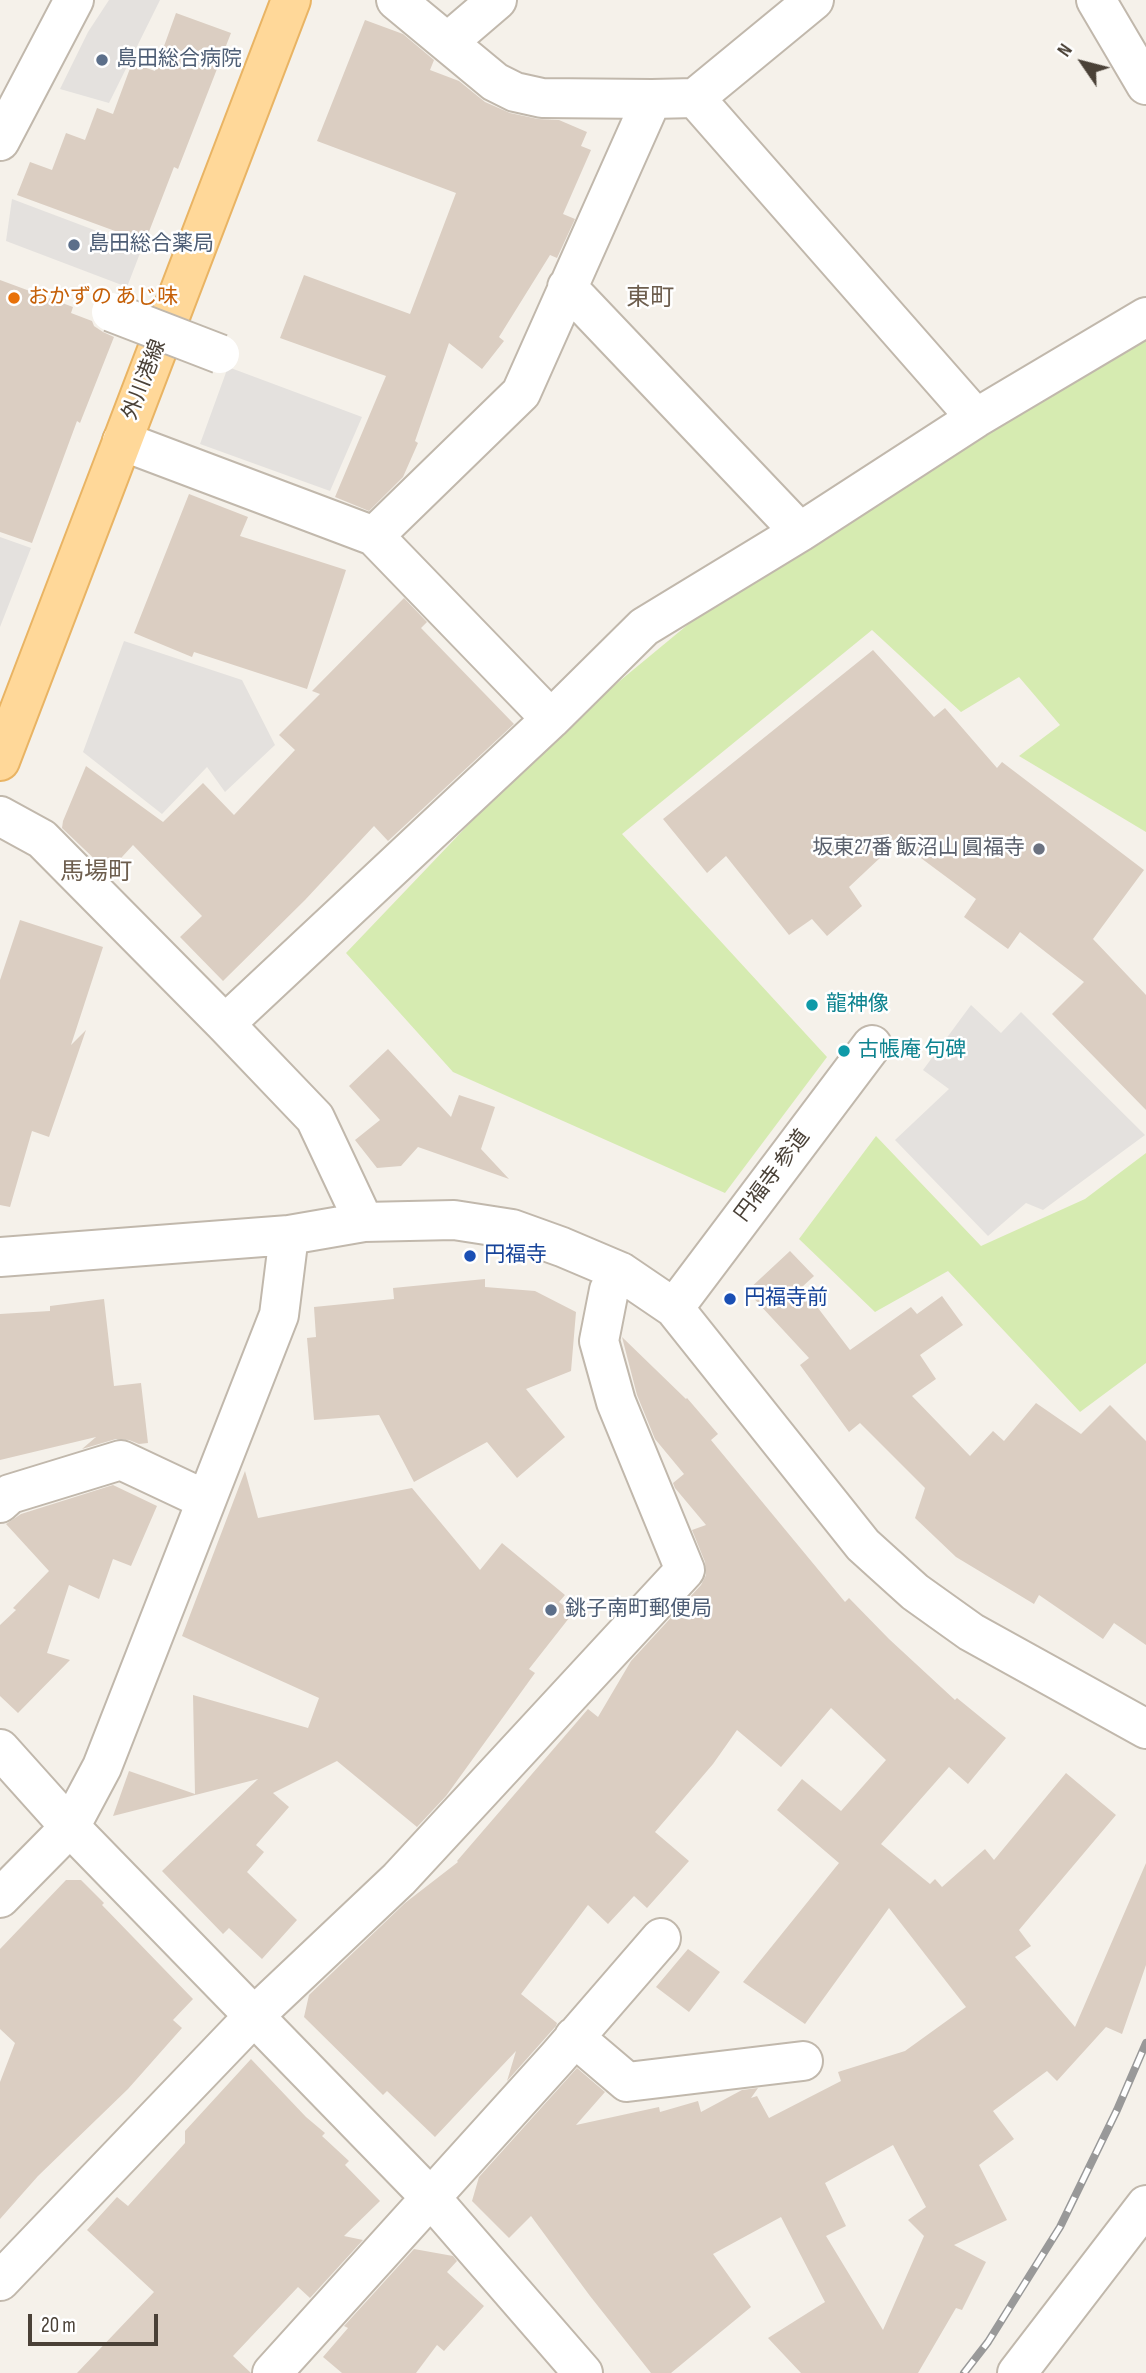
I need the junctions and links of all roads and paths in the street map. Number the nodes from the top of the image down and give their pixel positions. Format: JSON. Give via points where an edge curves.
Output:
{"nodes":[{"id":1,"x":74,"y":0,"type":"edge"},
{"id":2,"x":291,"y":0,"type":"edge"},
{"id":3,"x":396,"y":0,"type":"edge"},
{"id":4,"x":497,"y":0,"type":"edge"},
{"id":5,"x":814,"y":0,"type":"edge"},
{"id":6,"x":1096,"y":0,"type":"edge"},
{"id":7,"x":448,"y":41,"type":"junction"},
{"id":8,"x":1146,"y":85,"type":"edge"},
{"id":9,"x":652,"y":99,"type":"junction"},
{"id":10,"x":695,"y":99,"type":"junction"},
{"id":11,"x":0,"y":142,"type":"edge"},
{"id":12,"x":567,"y":287,"type":"junction"},
{"id":13,"x":111,"y":312,"type":"dead end"},
{"id":14,"x":1146,"y":317,"type":"edge"},
{"id":15,"x":220,"y":354,"type":"dead end"},
{"id":16,"x":976,"y":418,"type":"junction"},
{"id":17,"x":122,"y":441,"type":"junction"},
{"id":18,"x":800,"y":532,"type":"junction"},
{"id":19,"x":374,"y":536,"type":"junction"},
{"id":20,"x":551,"y":719,"type":"junction"},
{"id":21,"x":0,"y":760,"type":"edge"},
{"id":22,"x":0,"y":816,"type":"edge"},
{"id":23,"x":225,"y":1024,"type":"junction"},
{"id":24,"x":872,"y":1045,"type":"dead end"},
{"id":25,"x":365,"y":1222,"type":"junction"},
{"id":26,"x":289,"y":1235,"type":"junction"},
{"id":27,"x":0,"y":1256,"type":"edge"},
{"id":28,"x":621,"y":1272,"type":"junction"},
{"id":29,"x":674,"y":1308,"type":"junction"},
{"id":30,"x":206,"y":1500,"type":"junction"},
{"id":31,"x":0,"y":1503,"type":"edge"},
{"id":32,"x":1146,"y":1729,"type":"edge"},
{"id":33,"x":0,"y":1749,"type":"edge"},
{"id":34,"x":70,"y":1827,"type":"junction"},
{"id":35,"x":0,"y":1899,"type":"edge"},
{"id":36,"x":661,"y":1938,"type":"dead end"},
{"id":37,"x":254,"y":2016,"type":"junction"},
{"id":38,"x":575,"y":2037,"type":"junction"},
{"id":39,"x":803,"y":2061,"type":"dead end"},
{"id":40,"x":431,"y":2198,"type":"junction"},
{"id":41,"x":1146,"y":2205,"type":"edge"},
{"id":42,"x":0,"y":2281,"type":"edge"},
{"id":43,"x":272,"y":2373,"type":"edge"},
{"id":44,"x":583,"y":2373,"type":"edge"},
{"id":45,"x":1017,"y":2373,"type":"edge"}],
"edges":[{"from":1,"to":11,"type":"street"},
{"from":2,"to":17,"type":"main road","name":"外川港線"},
{"from":3,"to":7,"type":"street"},
{"from":4,"to":7,"type":"street"},
{"from":5,"to":10,"type":"street"},
{"from":6,"to":8,"type":"street"},
{"from":7,"to":9,"type":"street","via":[[495,82],[515,92],[542,98]]},
{"from":9,"to":10,"type":"street"},
{"from":9,"to":12,"type":"street"},
{"from":10,"to":16,"type":"street"},
{"from":12,"to":18,"type":"street"},
{"from":12,"to":19,"type":"street","via":[[521,393]]},
{"from":13,"to":15,"type":"street","bridge":true},
{"from":14,"to":16,"type":"street"},
{"from":16,"to":18,"type":"street"},
{"from":17,"to":19,"type":"street"},
{"from":17,"to":21,"type":"main road","name":"外川港線"},
{"from":18,"to":20,"type":"street","via":[[644,627]]},
{"from":19,"to":20,"type":"street"},
{"from":20,"to":23,"type":"street"},
{"from":22,"to":23,"type":"street","via":[[42,839]]},
{"from":23,"to":25,"type":"street","via":[[315,1118]]},
{"from":24,"to":29,"type":"street","name":"円福寺 参道"},
{"from":25,"to":26,"type":"street"},
{"from":25,"to":28,"type":"street","via":[[454,1220],[512,1229]]},
{"from":26,"to":27,"type":"street"},
{"from":26,"to":30,"type":"street","via":[[279,1315]]},
{"from":28,"to":29,"type":"street"},
{"from":28,"to":37,"type":"street","via":[[610,1290],[599,1341],[616,1402],[685,1570],[399,1879]]},
{"from":29,"to":32,"type":"street","via":[[863,1545],[915,1592],[971,1632]]},
{"from":30,"to":31,"type":"street","via":[[121,1460],[10,1494]]},
{"from":30,"to":34,"type":"street","via":[[102,1767]]},
{"from":33,"to":34,"type":"street"},
{"from":34,"to":35,"type":"street"},
{"from":34,"to":37,"type":"street"},
{"from":36,"to":38,"type":"street"},
{"from":37,"to":40,"type":"street"},
{"from":37,"to":42,"type":"street"},
{"from":38,"to":39,"type":"street","via":[[627,2082]]},
{"from":38,"to":40,"type":"street"},
{"from":40,"to":43,"type":"street"},
{"from":40,"to":44,"type":"street"},
{"from":41,"to":45,"type":"street"}]}
